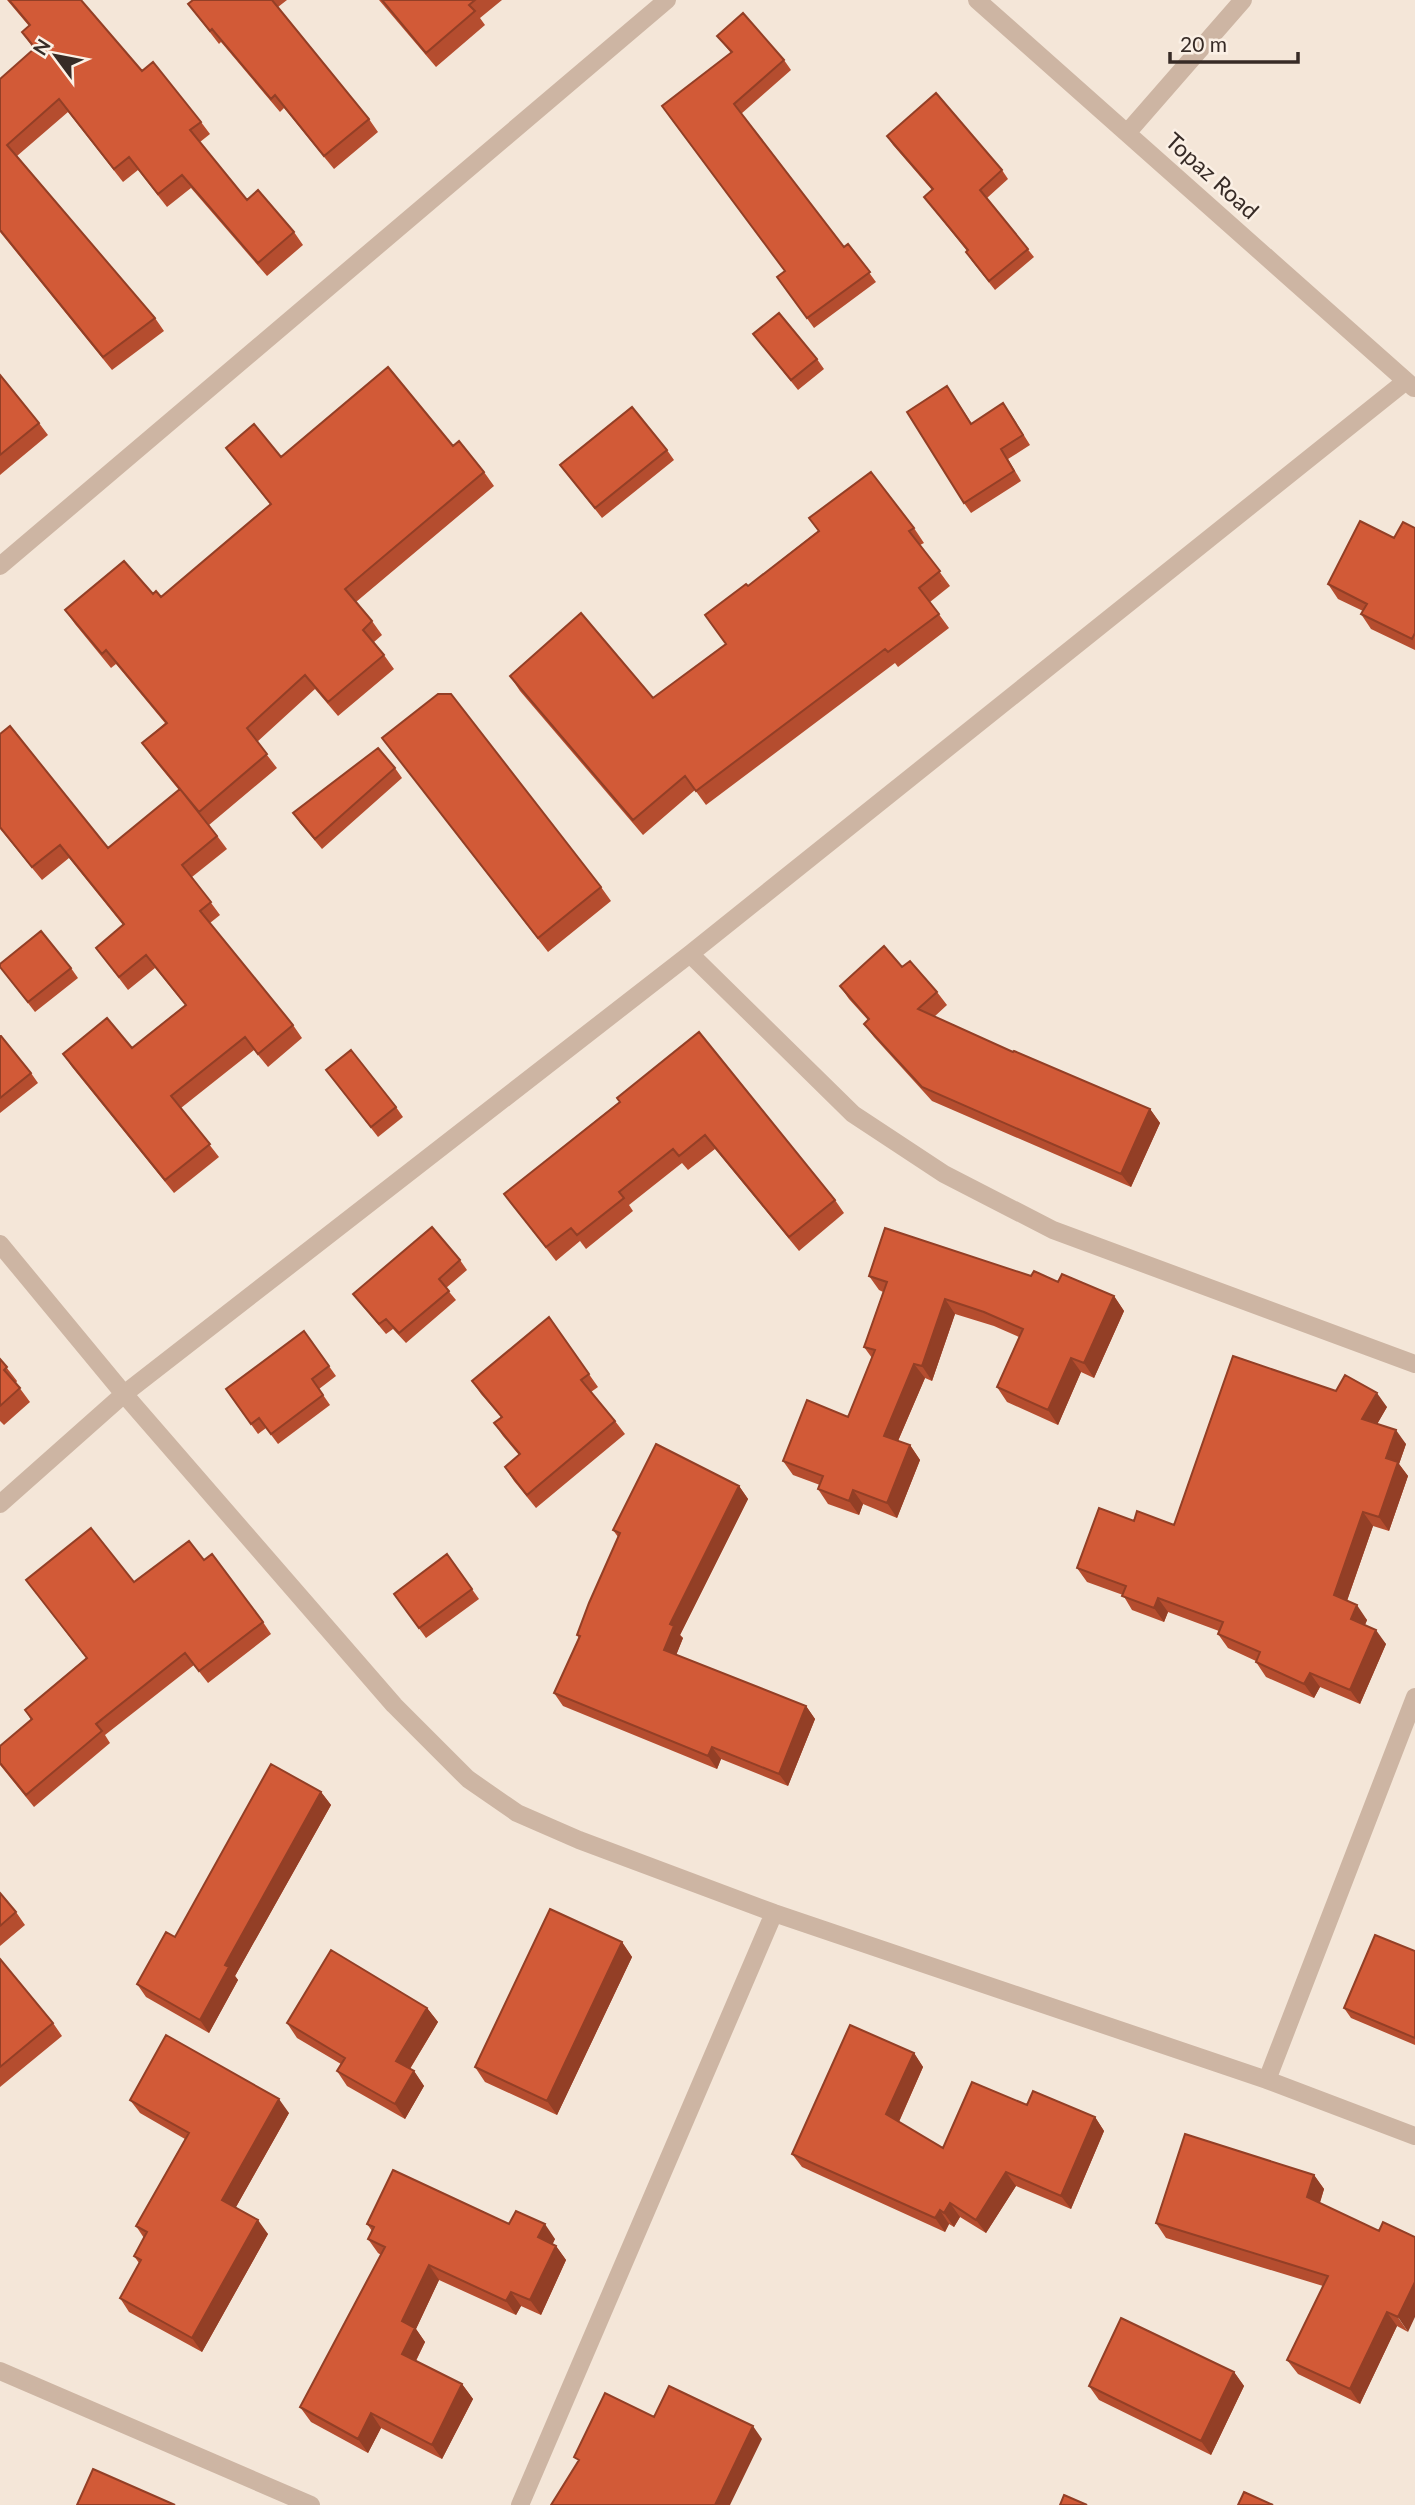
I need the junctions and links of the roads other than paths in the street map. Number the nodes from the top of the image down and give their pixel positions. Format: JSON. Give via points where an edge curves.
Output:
{"nodes":[{"id":1,"x":667,"y":0,"type":"edge"},
{"id":2,"x":977,"y":0,"type":"edge"},
{"id":3,"x":1243,"y":0,"type":"edge"},
{"id":4,"x":1126,"y":133,"type":"junction"},
{"id":5,"x":1411,"y":385,"type":"edge"},
{"id":6,"x":0,"y":566,"type":"edge"},
{"id":7,"x":690,"y":954,"type":"junction"},
{"id":8,"x":0,"y":1244,"type":"edge"},
{"id":9,"x":1415,"y":1364,"type":"edge"},
{"id":10,"x":124,"y":1394,"type":"junction"},
{"id":11,"x":0,"y":1504,"type":"edge"},
{"id":12,"x":1415,"y":1697,"type":"edge"},
{"id":13,"x":774,"y":1913,"type":"junction"},
{"id":14,"x":1267,"y":2080,"type":"junction"},
{"id":15,"x":1415,"y":2136,"type":"edge"},
{"id":16,"x":0,"y":2371,"type":"edge"},
{"id":17,"x":312,"y":2505,"type":"edge"},
{"id":18,"x":520,"y":2505,"type":"edge"}],
"edges":[{"from":1,"to":6,"type":"street"},
{"from":2,"to":4,"type":"street","name":"Topaz Road"},
{"from":3,"to":4,"type":"street"},
{"from":4,"to":5,"type":"street","name":"Topaz Road"},
{"from":5,"to":7,"type":"street"},
{"from":7,"to":9,"type":"street","via":[[853,1114],[944,1174],[1053,1230]]},
{"from":7,"to":10,"type":"street"},
{"from":8,"to":10,"type":"street"},
{"from":10,"to":11,"type":"street"},
{"from":10,"to":13,"type":"street","via":[[394,1705],[468,1779],[517,1813]]},
{"from":12,"to":14,"type":"street"},
{"from":13,"to":14,"type":"street"},
{"from":13,"to":18,"type":"street"},
{"from":14,"to":15,"type":"street"},
{"from":16,"to":17,"type":"street"}]}
